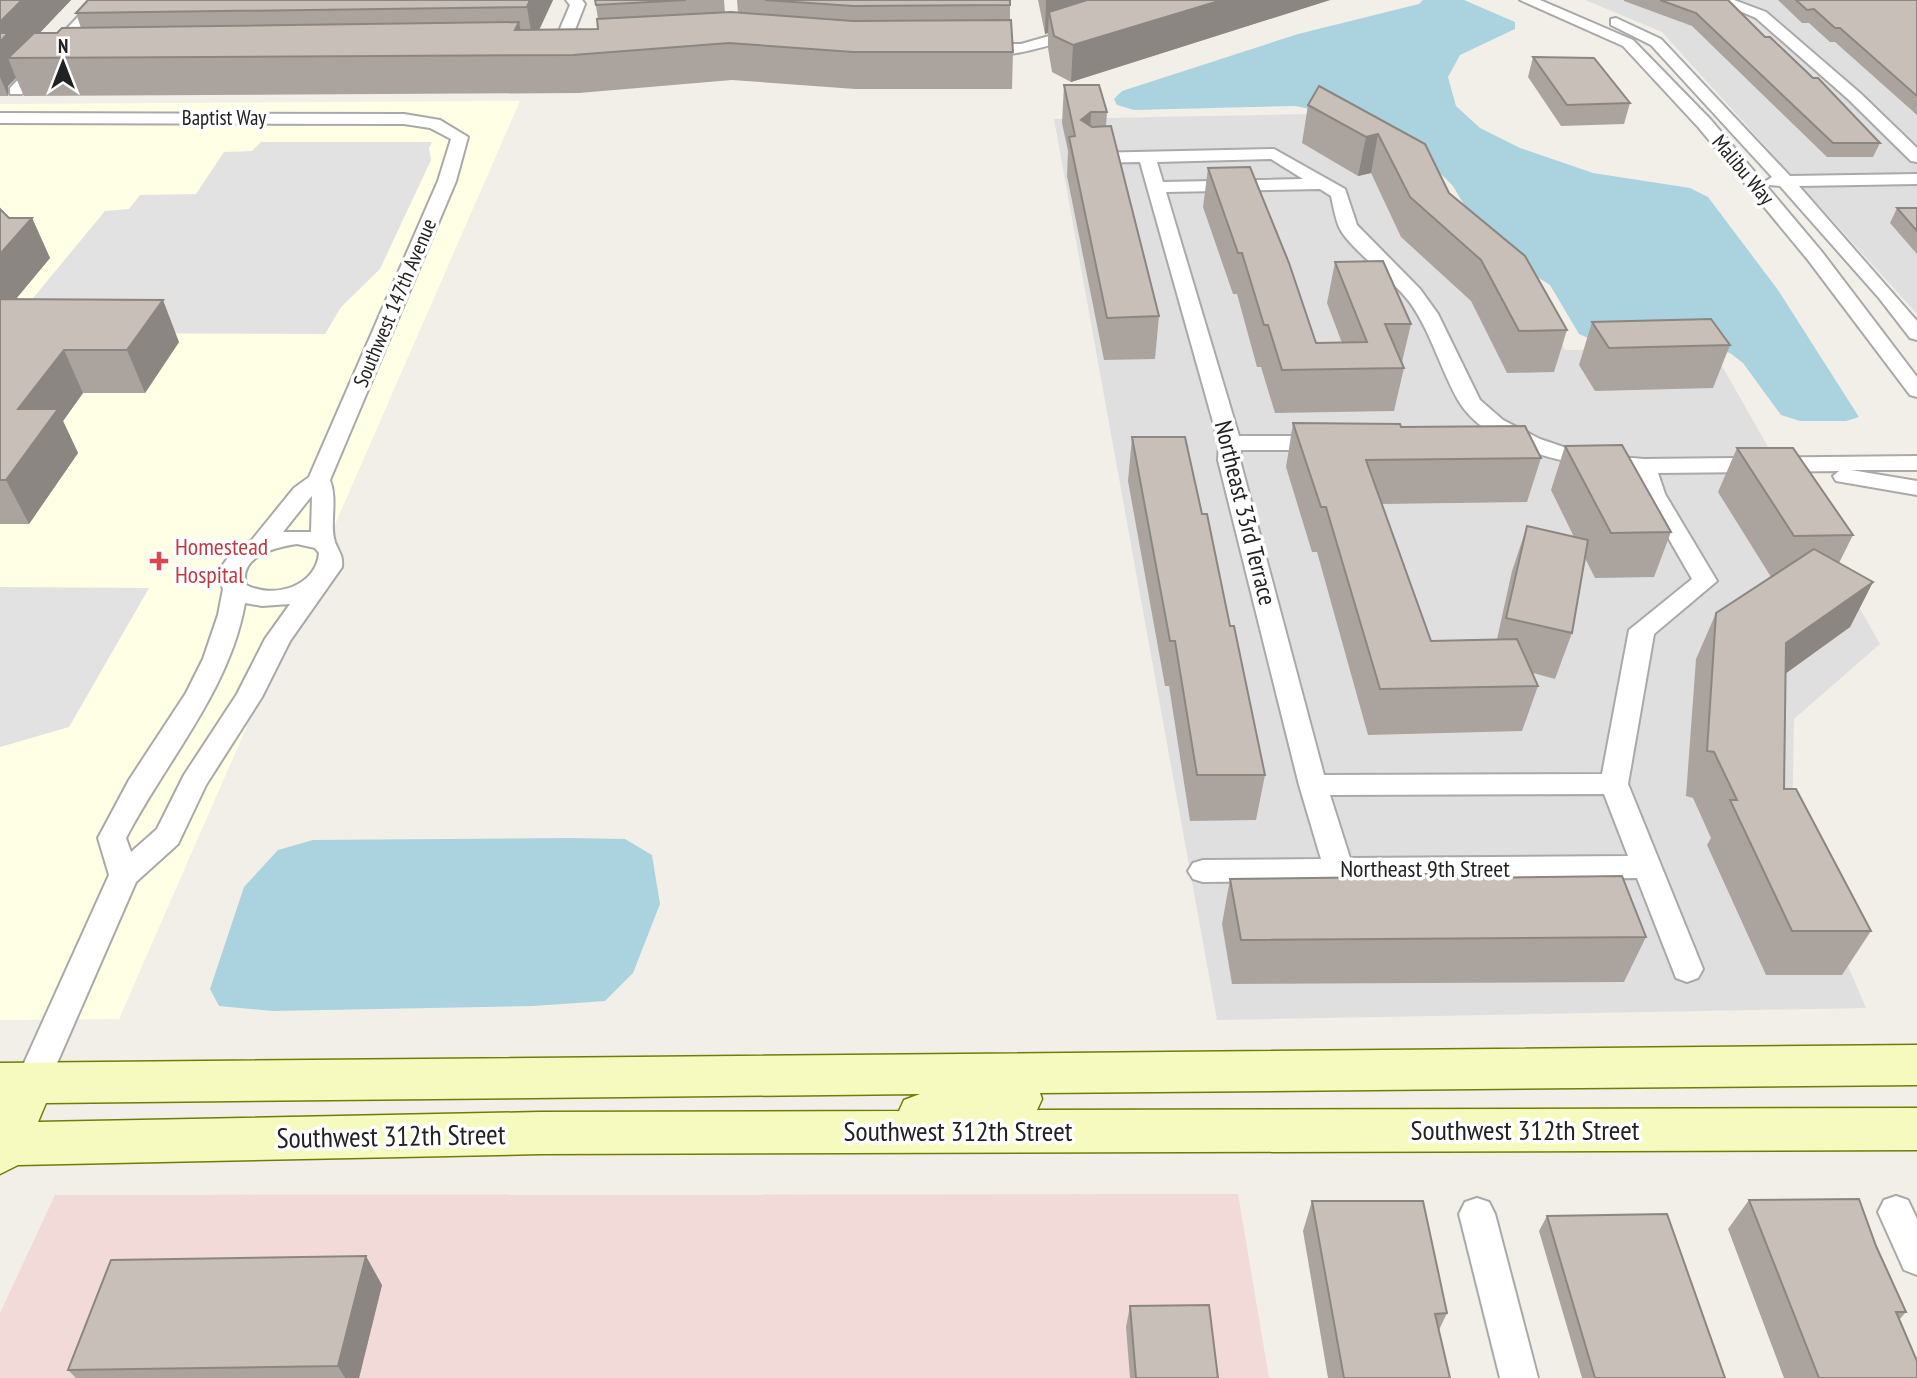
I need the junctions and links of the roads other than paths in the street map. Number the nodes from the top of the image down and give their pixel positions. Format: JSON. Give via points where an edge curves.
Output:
{"nodes":[{"id":1,"x":102,"y":0,"type":"edge"},
{"id":2,"x":573,"y":0,"type":"edge"},
{"id":3,"x":1527,"y":0,"type":"edge"},
{"id":4,"x":1558,"y":0,"type":"edge"},
{"id":5,"x":1721,"y":0,"type":"edge"},
{"id":6,"x":1096,"y":26,"type":"edge"},
{"id":7,"x":966,"y":49,"type":"edge"},
{"id":8,"x":581,"y":50,"type":"edge"},
{"id":9,"x":48,"y":57,"type":"junction"},
{"id":10,"x":75,"y":57,"type":"edge"},
{"id":11,"x":16,"y":91,"type":"edge"},
{"id":12,"x":0,"y":118,"type":"edge"},
{"id":13,"x":447,"y":128,"type":"joint"},
{"id":14,"x":1147,"y":157,"type":"junction"},
{"id":15,"x":1917,"y":157,"type":"edge"},
{"id":16,"x":1090,"y":158,"type":"edge"},
{"id":17,"x":1917,"y":179,"type":"edge"},
{"id":18,"x":1752,"y":181,"type":"junction"},
{"id":19,"x":1786,"y":181,"type":"junction"},
{"id":20,"x":1323,"y":184,"type":"junction"},
{"id":21,"x":1156,"y":187,"type":"junction"},
{"id":22,"x":1917,"y":195,"type":"edge"},
{"id":23,"x":1766,"y":197,"type":"junction"},
{"id":24,"x":1800,"y":197,"type":"junction"},
{"id":25,"x":1917,"y":334,"type":"edge"},
{"id":26,"x":1917,"y":391,"type":"edge"},
{"id":27,"x":1494,"y":425,"type":"junction"},
{"id":28,"x":1472,"y":431,"type":"edge"},
{"id":29,"x":1230,"y":443,"type":"junction"},
{"id":30,"x":1340,"y":444,"type":"edge"},
{"id":31,"x":1917,"y":463,"type":"edge"},
{"id":32,"x":1801,"y":465,"type":"junction"},
{"id":33,"x":1644,"y":466,"type":"junction"},
{"id":34,"x":318,"y":480,"type":"junction"},
{"id":35,"x":1917,"y":488,"type":"edge"},
{"id":36,"x":323,"y":542,"type":"junction"},
{"id":37,"x":260,"y":545,"type":"junction"},
{"id":38,"x":316,"y":584,"type":"junction"},
{"id":39,"x":235,"y":589,"type":"junction"},
{"id":40,"x":1614,"y":784,"type":"junction"},
{"id":41,"x":1313,"y":785,"type":"junction"},
{"id":42,"x":1647,"y":867,"type":"junction"},
{"id":43,"x":1339,"y":869,"type":"junction"},
{"id":44,"x":1203,"y":871,"type":"dead end"},
{"id":45,"x":124,"y":875,"type":"junction"},
{"id":46,"x":1687,"y":969,"type":"dead end"},
{"id":47,"x":1917,"y":1065,"type":"edge"},
{"id":48,"x":1404,"y":1070,"type":"junction"},
{"id":49,"x":16,"y":1083,"type":"edge"},
{"id":50,"x":1917,"y":1129,"type":"edge"},
{"id":51,"x":918,"y":1132,"type":"junction"},
{"id":52,"x":1,"y":1147,"type":"edge"},
{"id":53,"x":1896,"y":1212,"type":"dead end"},
{"id":54,"x":1477,"y":1214,"type":"dead end"},
{"id":55,"x":1917,"y":1258,"type":"edge"},
{"id":56,"x":1520,"y":1378,"type":"edge"}],
"edges":[{"from":1,"to":9,"type":"street"},
{"from":2,"to":8,"type":"street","via":[[578,4],[552,50]]},
{"from":3,"to":18,"type":"street","name":"Malibu Way","via":[[1628,43]]},
{"from":4,"to":19,"type":"street","name":"Malibu Way","via":[[1656,42]]},
{"from":5,"to":15,"type":"street","via":[[1761,15]]},
{"from":6,"to":7,"type":"street","via":[[1022,49]]},
{"from":9,"to":10,"type":"street"},
{"from":9,"to":11,"type":"street"},
{"from":12,"to":13,"type":"street","name":"Baptist Way","via":[[404,119]]},
{"from":13,"to":34,"type":"street","name":"Southwest 147th Avenue","via":[[460,137],[457,155]]},
{"from":14,"to":16,"type":"street"},
{"from":14,"to":20,"type":"street","via":[[1274,155]]},
{"from":14,"to":21,"type":"street","name":"Northeast 33rd Terrace"},
{"from":17,"to":19,"type":"street"},
{"from":18,"to":19,"type":"street"},
{"from":18,"to":23,"type":"street","name":"Malibu Way"},
{"from":19,"to":24,"type":"street","name":"Malibu Way"},
{"from":20,"to":21,"type":"street"},
{"from":20,"to":27,"type":"street","via":[[1339,193],[1348,227],[1428,314],[1471,403]]},
{"from":21,"to":29,"type":"street","name":"Northeast 33rd Terrace"},
{"from":22,"to":24,"type":"street"},
{"from":23,"to":24,"type":"street"},
{"from":23,"to":26,"type":"street","name":"Malibu Way"},
{"from":24,"to":25,"type":"street","name":"Malibu Way"},
{"from":27,"to":28,"type":"street"},
{"from":27,"to":33,"type":"street","via":[[1532,444],[1582,460]]},
{"from":29,"to":30,"type":"street"},
{"from":29,"to":41,"type":"street","name":"Northeast 33rd Terrace","via":[[1229,460]]},
{"from":31,"to":32,"type":"street"},
{"from":32,"to":33,"type":"street"},
{"from":32,"to":35,"type":"street"},
{"from":33,"to":40,"type":"street","via":[[1654,494],[1705,581],[1642,630]]},
{"from":34,"to":36,"type":"street","via":[[324,494]]},
{"from":34,"to":37,"type":"street","name":"Southwest 147th Avenue"},
{"from":36,"to":37,"type":"street","via":[[298,537]]},
{"from":36,"to":38,"type":"street","via":[[332,561]]},
{"from":37,"to":39,"type":"street","name":"Southwest 147th Avenue","via":[[232,570]]},
{"from":38,"to":39,"type":"street","via":[[278,599],[252,598]]},
{"from":38,"to":45,"type":"street","via":[[278,639],[249,697],[194,782],[168,836]]},
{"from":39,"to":45,"type":"street","via":[[221,654],[210,677],[141,783],[112,838]]},
{"from":40,"to":41,"type":"street"},
{"from":40,"to":42,"type":"street"},
{"from":41,"to":43,"type":"street","name":"Northeast 33rd Terrace"},
{"from":42,"to":43,"type":"street","name":"Northeast 9th Street"},
{"from":42,"to":46,"type":"street"},
{"from":43,"to":44,"type":"street","name":"Northeast 9th Street"},
{"from":45,"to":49,"type":"street"},
{"from":47,"to":48,"type":"main road"},
{"from":48,"to":49,"type":"main road"},
{"from":48,"to":51,"type":"main road","via":[[1345,1094],[972,1100],[922,1115]]},
{"from":49,"to":52,"type":"main road"},
{"from":50,"to":51,"type":"main road","name":"Southwest 312th Street"},
{"from":51,"to":52,"type":"main road","name":"Southwest 312th Street","via":[[526,1133]]},
{"from":53,"to":55,"type":"street"},
{"from":54,"to":56,"type":"street"}]}
